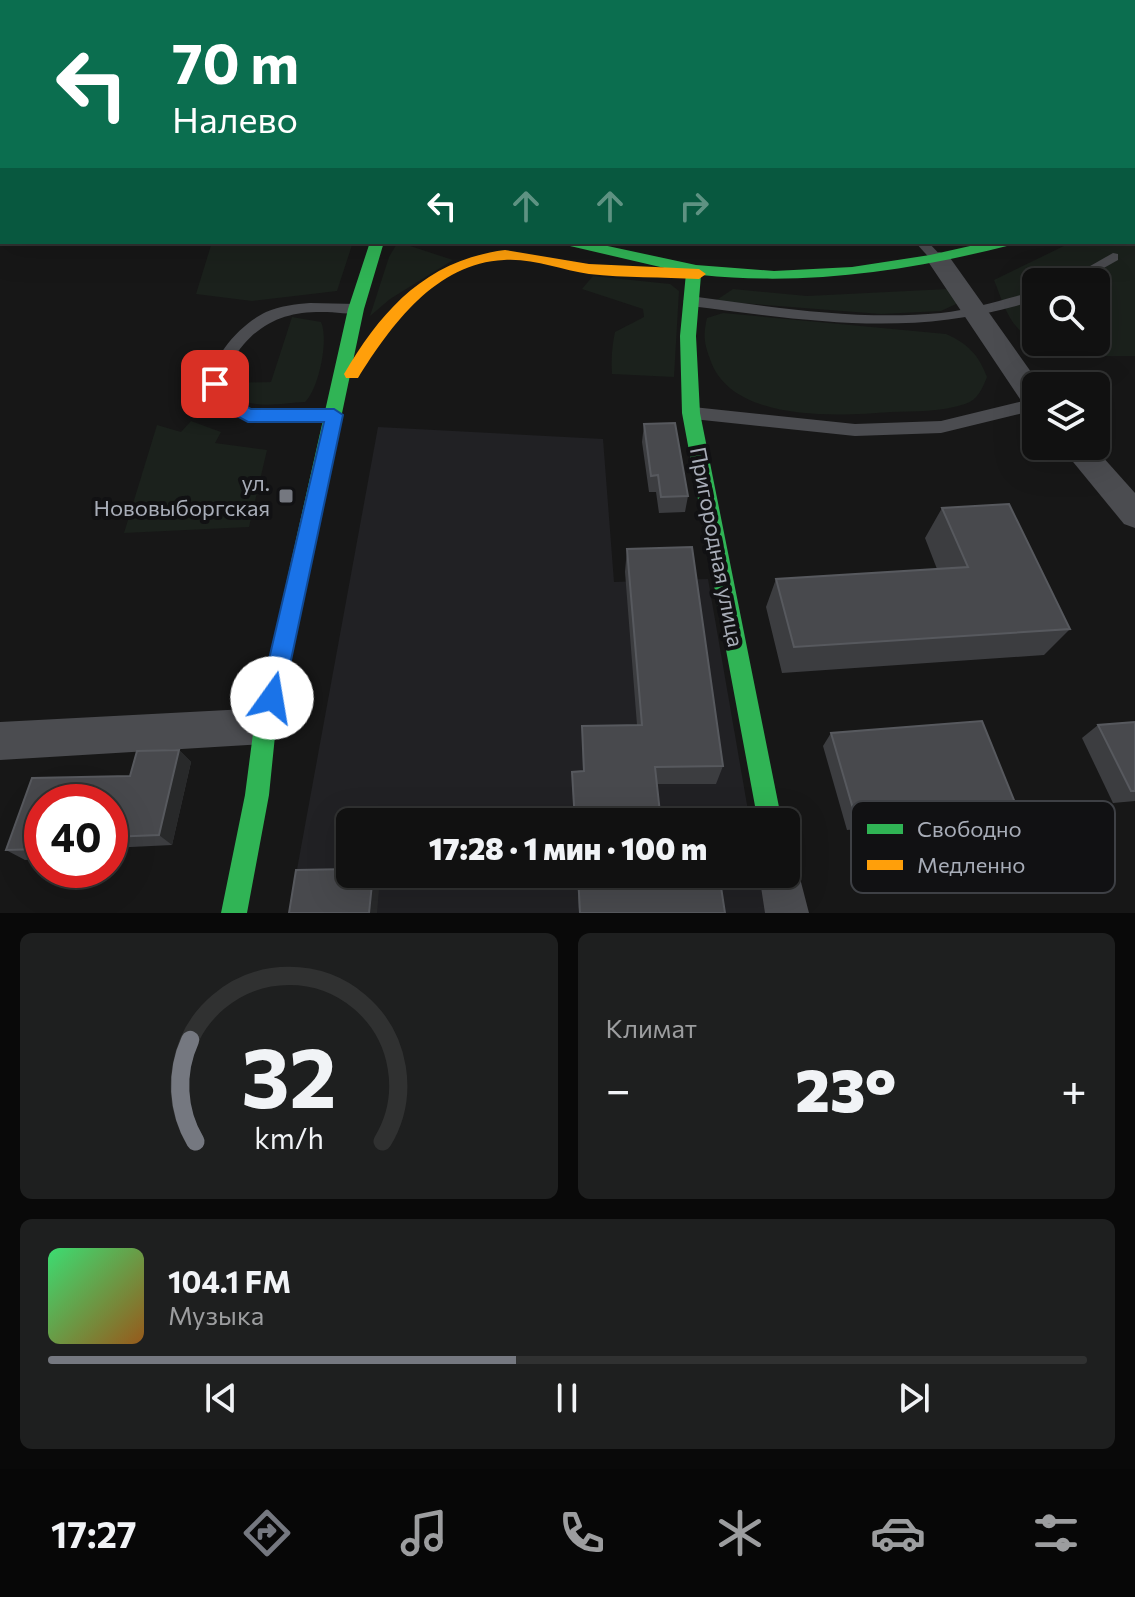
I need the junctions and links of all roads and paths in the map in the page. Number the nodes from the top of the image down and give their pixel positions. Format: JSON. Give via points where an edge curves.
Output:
{"nodes":[{"id":1,"x":376,"y":244,"type":"edge"},
{"id":2,"x":579,"y":244,"type":"edge"},
{"id":3,"x":989,"y":244,"type":"edge"},
{"id":4,"x":930,"y":251,"type":"edge"},
{"id":5,"x":1113,"y":257,"type":"dead end"},
{"id":6,"x":1094,"y":268,"type":"edge"},
{"id":7,"x":694,"y":271,"type":"junction"},
{"id":8,"x":1022,"y":299,"type":"edge"},
{"id":9,"x":690,"y":301,"type":"junction"},
{"id":10,"x":356,"y":309,"type":"junction"},
{"id":11,"x":977,"y":312,"type":"junction"},
{"id":12,"x":1022,"y":383,"type":"edge"},
{"id":13,"x":1022,"y":406,"type":"edge"},
{"id":14,"x":691,"y":413,"type":"junction"},
{"id":15,"x":334,"y":415,"type":"junction"},
{"id":16,"x":1087,"y":460,"type":"edge"},
{"id":17,"x":1135,"y":515,"type":"edge"},
{"id":18,"x":265,"y":726,"type":"junction"},
{"id":19,"x":0,"y":741,"type":"edge"},
{"id":20,"x":767,"y":808,"type":"edge"},
{"id":21,"x":783,"y":888,"type":"edge"},
{"id":22,"x":234,"y":913,"type":"edge"},
{"id":23,"x":787,"y":913,"type":"edge"}],
"edges":[{"from":1,"to":10,"type":"street"},
{"from":2,"to":7,"type":"street"},
{"from":3,"to":4,"type":"street"},
{"from":4,"to":7,"type":"street","via":[[865,271],[763,276]]},
{"from":4,"to":11,"type":"street"},
{"from":5,"to":6,"type":"lane"},
{"from":7,"to":9,"type":"street","name":"Пригородная улица"},
{"from":7,"to":15,"type":"street","via":[[594,270],[523,257],[473,260],[444,275],[387,320],[363,354]]},
{"from":8,"to":11,"type":"lane"},
{"from":9,"to":11,"type":"lane","via":[[863,319]]},
{"from":9,"to":14,"type":"street","name":"Пригородная улица"},
{"from":10,"to":15,"type":"street"},
{"from":10,"to":15,"type":"lane","via":[[311,308],[270,316],[224,359],[215,384],[219,399],[248,415]]},
{"from":11,"to":12,"type":"street"},
{"from":13,"to":14,"type":"lane","via":[[941,427],[855,430]]},
{"from":14,"to":20,"type":"street","name":"Пригородная улица"},
{"from":15,"to":18,"type":"street"},
{"from":16,"to":17,"type":"street"},
{"from":18,"to":19,"type":"street"},
{"from":18,"to":22,"type":"street"},
{"from":21,"to":23,"type":"street"}]}
